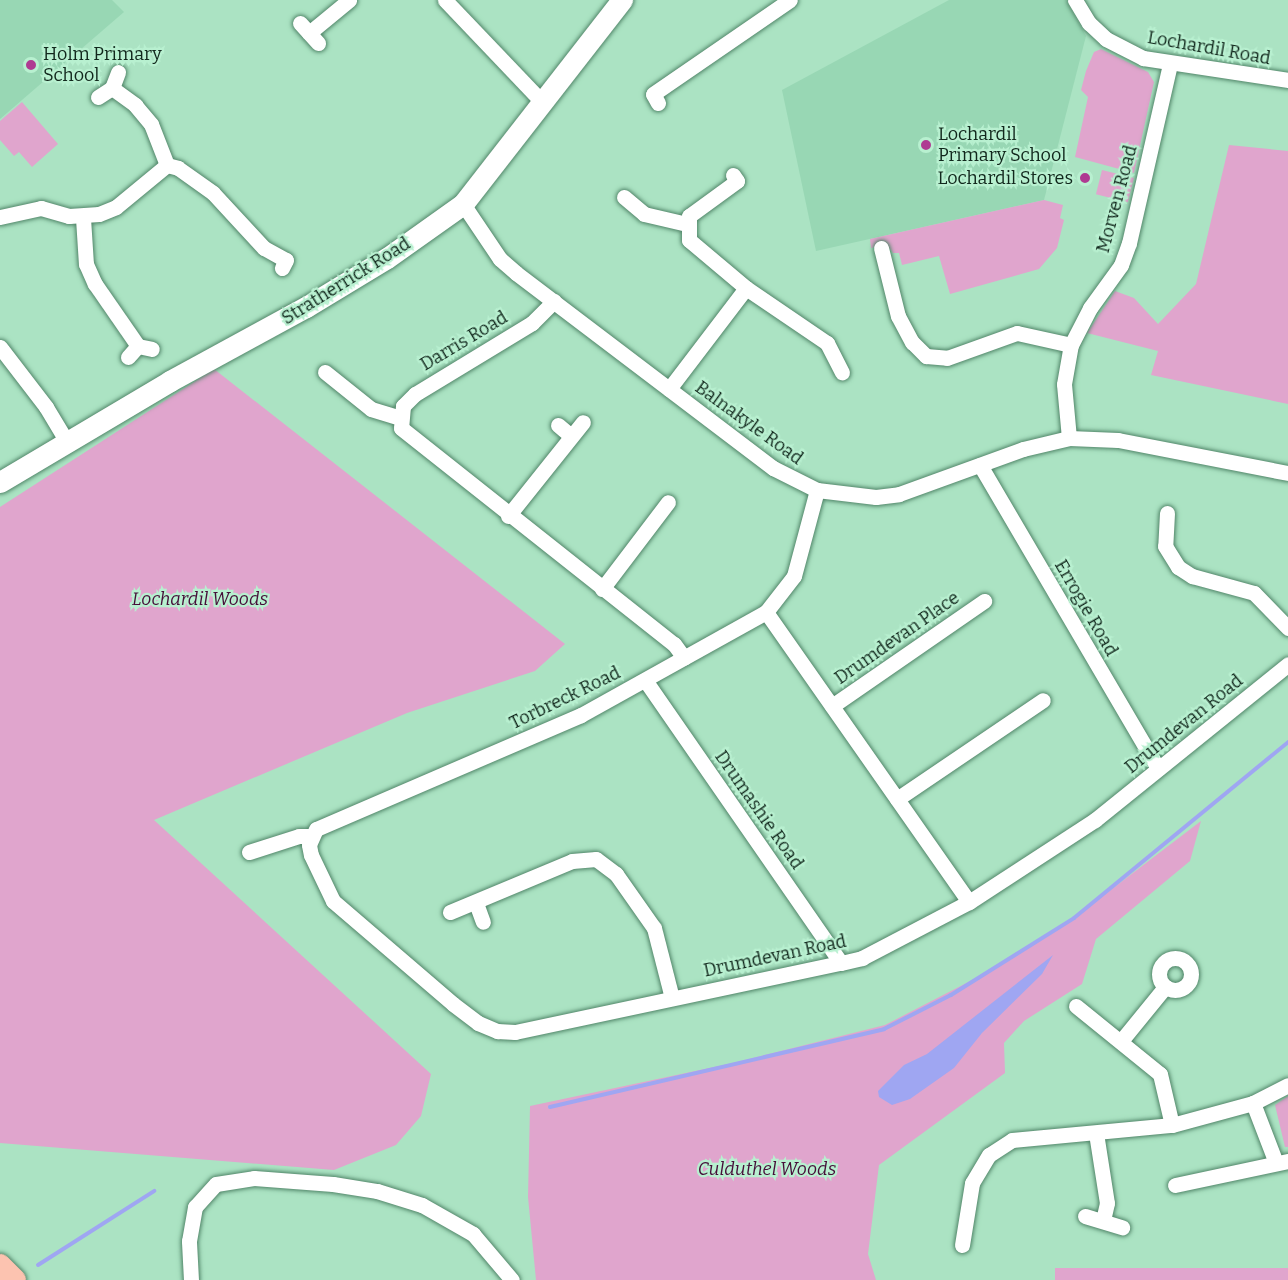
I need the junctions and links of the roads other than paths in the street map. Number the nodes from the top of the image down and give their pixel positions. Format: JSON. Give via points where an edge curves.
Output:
{"nodes":[{"id":1,"x":349,"y":0,"type":"edge"},
{"id":2,"x":445,"y":0,"type":"edge"},
{"id":3,"x":622,"y":0,"type":"edge"},
{"id":4,"x":790,"y":0,"type":"edge"},
{"id":5,"x":1075,"y":0,"type":"edge"},
{"id":6,"x":309,"y":33,"type":"dead end"},
{"id":7,"x":1170,"y":64,"type":"junction"},
{"id":8,"x":118,"y":72,"type":"dead end"},
{"id":9,"x":1288,"y":80,"type":"edge"},
{"id":10,"x":112,"y":88,"type":"junction"},
{"id":11,"x":98,"y":97,"type":"dead end"},
{"id":12,"x":542,"y":102,"type":"junction"},
{"id":13,"x":658,"y":103,"type":"dead end"},
{"id":14,"x":167,"y":165,"type":"junction"},
{"id":15,"x":733,"y":175,"type":"dead end"},
{"id":16,"x":625,"y":197,"type":"dead end"},
{"id":17,"x":463,"y":204,"type":"junction"},
{"id":18,"x":0,"y":217,"type":"edge"},
{"id":19,"x":82,"y":218,"type":"junction"},
{"id":20,"x":687,"y":224,"type":"junction"},
{"id":21,"x":888,"y":255,"type":"dead end"},
{"id":22,"x":282,"y":268,"type":"dead end"},
{"id":23,"x":746,"y":288,"type":"junction"},
{"id":24,"x":554,"y":302,"type":"junction"},
{"id":25,"x":1071,"y":345,"type":"junction"},
{"id":26,"x":0,"y":347,"type":"edge"},
{"id":27,"x":139,"y":351,"type":"dead end"},
{"id":28,"x":842,"y":372,"type":"dead end"},
{"id":29,"x":335,"y":374,"type":"dead end"},
{"id":30,"x":669,"y":389,"type":"junction"},
{"id":31,"x":400,"y":418,"type":"junction"},
{"id":32,"x":583,"y":422,"type":"dead end"},
{"id":33,"x":558,"y":425,"type":"dead end"},
{"id":34,"x":572,"y":436,"type":"junction"},
{"id":35,"x":1069,"y":438,"type":"junction"},
{"id":36,"x":67,"y":442,"type":"junction"},
{"id":37,"x":980,"y":465,"type":"junction"},
{"id":38,"x":1288,"y":473,"type":"edge"},
{"id":39,"x":0,"y":482,"type":"edge"},
{"id":40,"x":817,"y":490,"type":"junction"},
{"id":41,"x":667,"y":512,"type":"dead end"},
{"id":42,"x":1167,"y":513,"type":"dead end"},
{"id":43,"x":508,"y":516,"type":"junction"},
{"id":44,"x":602,"y":589,"type":"junction"},
{"id":45,"x":984,"y":601,"type":"dead end"},
{"id":46,"x":766,"y":612,"type":"junction"},
{"id":47,"x":1288,"y":628,"type":"edge"},
{"id":48,"x":684,"y":658,"type":"junction"},
{"id":49,"x":1288,"y":664,"type":"edge"},
{"id":50,"x":645,"y":680,"type":"junction"},
{"id":51,"x":1020,"y":697,"type":"dead end"},
{"id":52,"x":1043,"y":700,"type":"dead end"},
{"id":53,"x":832,"y":706,"type":"junction"},
{"id":54,"x":1028,"y":711,"type":"junction"},
{"id":55,"x":1158,"y":770,"type":"junction"},
{"id":56,"x":897,"y":799,"type":"junction"},
{"id":57,"x":311,"y":837,"type":"junction"},
{"id":58,"x":249,"y":852,"type":"dead end"},
{"id":59,"x":969,"y":902,"type":"junction"},
{"id":60,"x":476,"y":903,"type":"junction"},
{"id":61,"x":450,"y":912,"type":"dead end"},
{"id":62,"x":483,"y":922,"type":"dead end"},
{"id":63,"x":841,"y":963,"type":"junction"},
{"id":64,"x":1165,"y":987,"type":"dead end"},
{"id":65,"x":672,"y":998,"type":"junction"},
{"id":66,"x":1076,"y":1006,"type":"dead end"},
{"id":67,"x":1121,"y":1041,"type":"junction"},
{"id":68,"x":1288,"y":1085,"type":"edge"},
{"id":69,"x":1253,"y":1103,"type":"junction"},
{"id":70,"x":1172,"y":1125,"type":"junction"},
{"id":71,"x":1096,"y":1133,"type":"junction"},
{"id":72,"x":1282,"y":1162,"type":"edge"},
{"id":73,"x":1176,"y":1185,"type":"dead end"},
{"id":74,"x":1085,"y":1216,"type":"dead end"},
{"id":75,"x":1103,"y":1220,"type":"junction"},
{"id":76,"x":1122,"y":1227,"type":"dead end"},
{"id":77,"x":962,"y":1245,"type":"dead end"},
{"id":78,"x":0,"y":1265,"type":"edge"},
{"id":79,"x":15,"y":1280,"type":"edge"},
{"id":80,"x":191,"y":1280,"type":"edge"},
{"id":81,"x":512,"y":1280,"type":"edge"}],
"edges":[{"from":1,"to":6,"type":"street"},
{"from":2,"to":12,"type":"street"},
{"from":3,"to":12,"type":"street","name":"Stratherrick Road"},
{"from":4,"to":13,"type":"street","via":[[653,94]]},
{"from":5,"to":7,"type":"street","name":"Lochardil Road","via":[[1089,23],[1106,39],[1143,58]]},
{"from":7,"to":9,"type":"street","name":"Lochardil Road"},
{"from":7,"to":25,"type":"street","name":"Morven Road","via":[[1129,243],[1121,265],[1090,308]]},
{"from":8,"to":10,"type":"street"},
{"from":10,"to":11,"type":"street"},
{"from":10,"to":14,"type":"street","via":[[135,105],[151,124]]},
{"from":12,"to":17,"type":"street","name":"Stratherrick Road"},
{"from":14,"to":19,"type":"street","via":[[116,207]]},
{"from":14,"to":22,"type":"street","via":[[178,168],[213,193],[264,248],[286,260]]},
{"from":15,"to":20,"type":"street","via":[[737,182],[700,205]]},
{"from":16,"to":20,"type":"street","via":[[644,214]]},
{"from":17,"to":24,"type":"street","name":"Balnakyle Road","via":[[500,259]]},
{"from":17,"to":36,"type":"street","name":"Stratherrick Road","via":[[317,301]]},
{"from":18,"to":19,"type":"street","via":[[41,208]]},
{"from":19,"to":27,"type":"street","via":[[86,264],[94,284]]},
{"from":20,"to":23,"type":"street","via":[[689,240],[696,248]]},
{"from":21,"to":25,"type":"street","via":[[904,331],[926,356],[956,355],[1017,333]]},
{"from":23,"to":28,"type":"street","via":[[827,343]]},
{"from":23,"to":30,"type":"street"},
{"from":24,"to":30,"type":"street","name":"Balnakyle Road"},
{"from":24,"to":31,"type":"street","name":"Darris Road","via":[[532,322],[415,394],[403,406]]},
{"from":25,"to":35,"type":"street","name":"Morven Road","via":[[1064,384]]},
{"from":26,"to":36,"type":"street","via":[[46,407]]},
{"from":29,"to":31,"type":"street","via":[[371,409]]},
{"from":30,"to":40,"type":"street","name":"Balnakyle Road","via":[[773,468]]},
{"from":31,"to":43,"type":"street","via":[[401,428],[413,440]]},
{"from":32,"to":34,"type":"street"},
{"from":33,"to":34,"type":"street"},
{"from":34,"to":43,"type":"street"},
{"from":35,"to":37,"type":"street","name":"Balnakyle Road"},
{"from":35,"to":38,"type":"street","name":"Balnakyle Road","via":[[1118,440]]},
{"from":36,"to":39,"type":"street","name":"Stratherrick Road"},
{"from":37,"to":40,"type":"street","name":"Balnakyle Road","via":[[918,489],[876,497]]},
{"from":37,"to":55,"type":"street","name":"Errogie Road"},
{"from":40,"to":46,"type":"street","name":"Torbreck Road","via":[[794,576]]},
{"from":41,"to":44,"type":"street"},
{"from":42,"to":47,"type":"street","via":[[1165,546],[1178,567],[1192,576],[1254,593]]},
{"from":43,"to":44,"type":"street"},
{"from":44,"to":48,"type":"street","via":[[674,644]]},
{"from":45,"to":53,"type":"street","name":"Drumdevan Place"},
{"from":46,"to":48,"type":"street","name":"Torbreck Road"},
{"from":46,"to":53,"type":"street","name":"Drumdevan Place"},
{"from":48,"to":50,"type":"street","name":"Torbreck Road"},
{"from":49,"to":55,"type":"street","name":"Drumdevan Road"},
{"from":50,"to":57,"type":"street","name":"Torbreck Road","via":[[550,729],[328,824]]},
{"from":50,"to":63,"type":"street","name":"Drumashie Road"},
{"from":51,"to":54,"type":"street"},
{"from":52,"to":54,"type":"street"},
{"from":53,"to":56,"type":"street","name":"Drumdevan Place"},
{"from":54,"to":56,"type":"street"},
{"from":55,"to":59,"type":"street","name":"Drumdevan Road","via":[[1095,820]]},
{"from":56,"to":59,"type":"street","name":"Drumdevan Place"},
{"from":57,"to":58,"type":"street","name":"Torbreck Road","via":[[299,836]]},
{"from":57,"to":65,"type":"street","name":"Drumdevan Road","via":[[311,855],[333,901],[478,1023],[515,1032]]},
{"from":59,"to":63,"type":"street","name":"Drumdevan Road","via":[[862,958]]},
{"from":60,"to":61,"type":"street"},
{"from":60,"to":62,"type":"street"},
{"from":60,"to":65,"type":"street","via":[[572,861],[596,859],[616,874],[654,928]]},
{"from":63,"to":65,"type":"street","name":"Drumdevan Road"},
{"from":64,"to":67,"type":"street"},
{"from":66,"to":67,"type":"street"},
{"from":67,"to":70,"type":"street","via":[[1160,1074]]},
{"from":68,"to":69,"type":"street"},
{"from":69,"to":70,"type":"street"},
{"from":69,"to":72,"type":"street"},
{"from":70,"to":71,"type":"street"},
{"from":71,"to":75,"type":"street","via":[[1107,1203]]},
{"from":71,"to":77,"type":"street","via":[[1024,1138],[989,1155],[972,1183]]},
{"from":72,"to":73,"type":"street"},
{"from":74,"to":75,"type":"street"},
{"from":75,"to":76,"type":"street"},
{"from":78,"to":79,"type":"main road"},
{"from":80,"to":81,"type":"street","via":[[189,1241],[195,1207],[216,1184],[254,1178],[333,1184],[422,1204],[473,1234]]}]}
